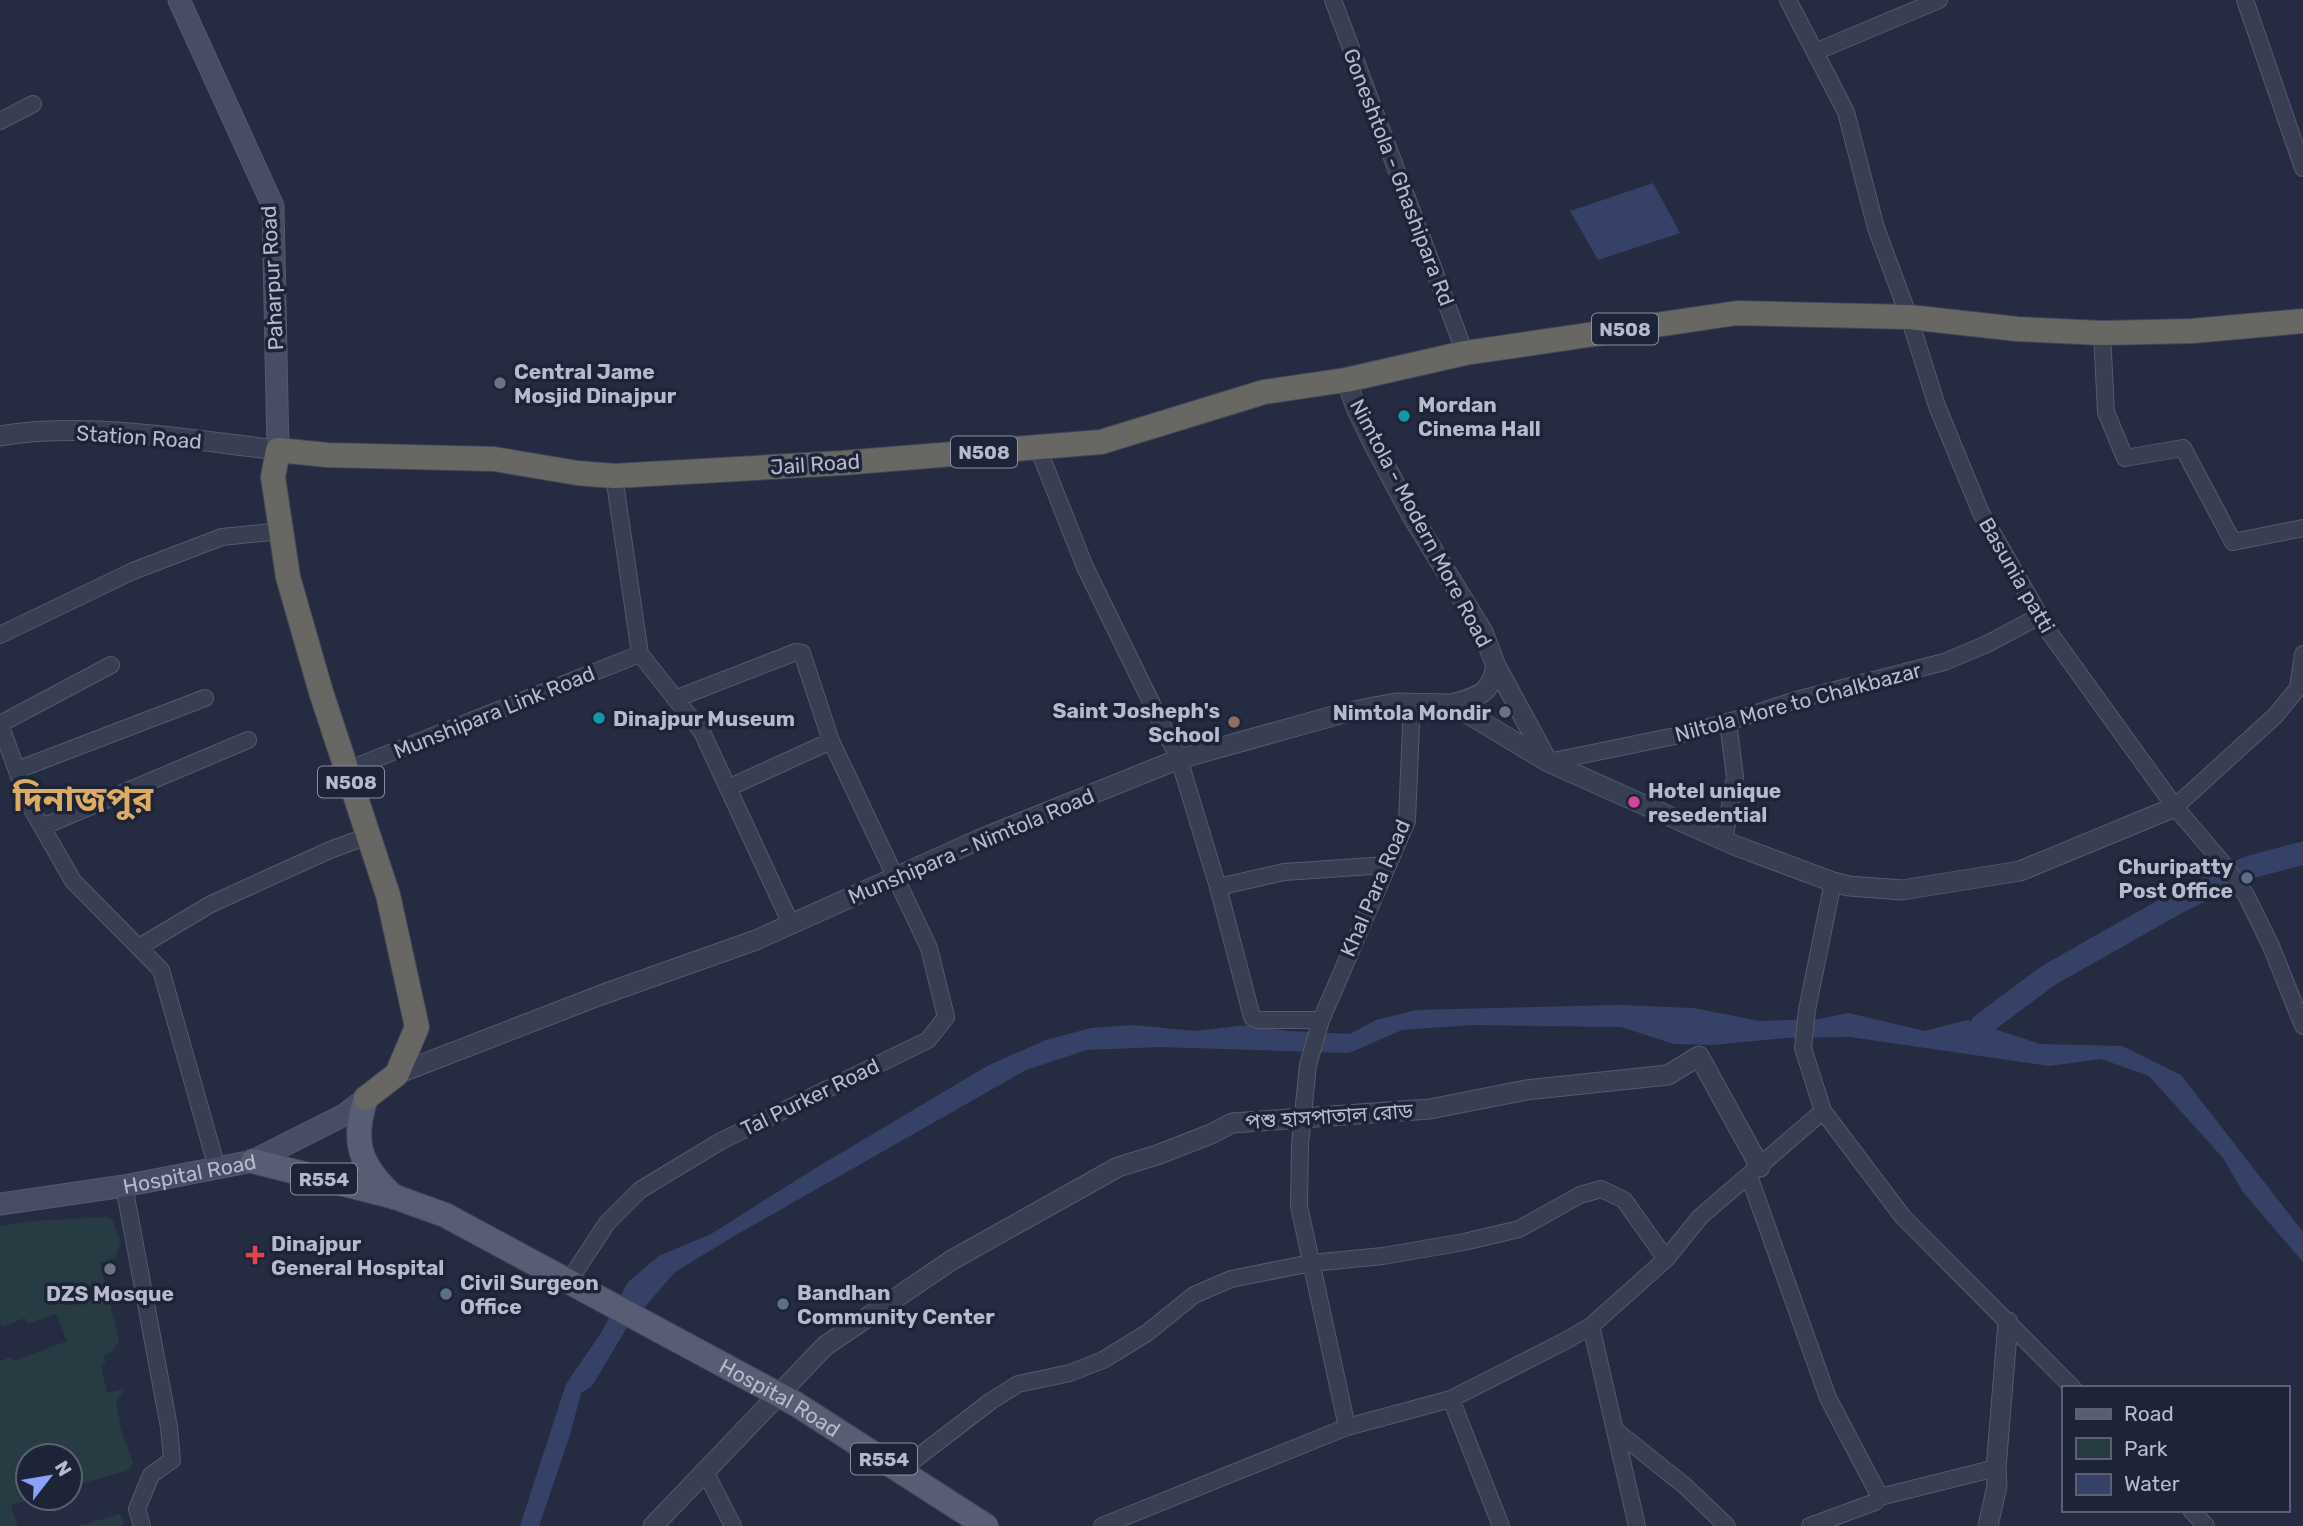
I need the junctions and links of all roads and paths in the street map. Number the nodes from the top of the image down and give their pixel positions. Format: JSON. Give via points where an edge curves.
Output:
{"nodes":[{"id":1,"x":179,"y":0,"type":"edge"},
{"id":2,"x":1332,"y":0,"type":"edge"},
{"id":3,"x":1788,"y":0,"type":"edge"},
{"id":4,"x":1939,"y":0,"type":"edge"},
{"id":5,"x":2245,"y":0,"type":"edge"},
{"id":6,"x":1815,"y":52,"type":"junction"},
{"id":7,"x":33,"y":104,"type":"dead end"},
{"id":8,"x":0,"y":121,"type":"edge"},
{"id":9,"x":2303,"y":168,"type":"edge"},
{"id":10,"x":1909,"y":317,"type":"junction"},
{"id":11,"x":2303,"y":321,"type":"edge"},
{"id":12,"x":2102,"y":333,"type":"junction"},
{"id":13,"x":1465,"y":353,"type":"junction"},
{"id":14,"x":1346,"y":380,"type":"junction"},
{"id":15,"x":0,"y":436,"type":"edge"},
{"id":16,"x":1038,"y":448,"type":"junction"},
{"id":17,"x":278,"y":450,"type":"junction"},
{"id":18,"x":614,"y":476,"type":"junction"},
{"id":19,"x":2303,"y":528,"type":"edge"},
{"id":20,"x":281,"y":531,"type":"junction"},
{"id":21,"x":2040,"y":616,"type":"junction"},
{"id":22,"x":0,"y":635,"type":"edge"},
{"id":23,"x":640,"y":653,"type":"junction"},
{"id":24,"x":2303,"y":654,"type":"edge"},
{"id":25,"x":111,"y":665,"type":"dead end"},
{"id":26,"x":1496,"y":666,"type":"junction"},
{"id":27,"x":205,"y":698,"type":"dead end"},
{"id":28,"x":675,"y":699,"type":"junction"},
{"id":29,"x":1412,"y":702,"type":"junction"},
{"id":30,"x":1452,"y":704,"type":"junction"},
{"id":31,"x":1728,"y":722,"type":"junction"},
{"id":32,"x":0,"y":724,"type":"edge"},
{"id":33,"x":248,"y":740,"type":"dead end"},
{"id":34,"x":831,"y":741,"type":"junction"},
{"id":35,"x":1180,"y":759,"type":"junction"},
{"id":36,"x":1548,"y":762,"type":"junction"},
{"id":37,"x":17,"y":770,"type":"junction"},
{"id":38,"x":347,"y":770,"type":"junction"},
{"id":39,"x":728,"y":788,"type":"junction"},
{"id":40,"x":2175,"y":807,"type":"junction"},
{"id":41,"x":42,"y":827,"type":"junction"},
{"id":42,"x":368,"y":836,"type":"junction"},
{"id":43,"x":1724,"y":841,"type":"junction"},
{"id":44,"x":1387,"y":865,"type":"junction"},
{"id":45,"x":895,"y":877,"type":"junction"},
{"id":46,"x":1833,"y":882,"type":"junction"},
{"id":47,"x":1218,"y":887,"type":"junction"},
{"id":48,"x":791,"y":924,"type":"junction"},
{"id":49,"x":139,"y":947,"type":"junction"},
{"id":50,"x":2297,"y":995,"type":"edge"},
{"id":51,"x":1320,"y":1024,"type":"junction"},
{"id":52,"x":2303,"y":1026,"type":"edge"},
{"id":53,"x":397,"y":1074,"type":"junction"},
{"id":54,"x":366,"y":1098,"type":"junction"},
{"id":55,"x":1823,"y":1111,"type":"junction"},
{"id":56,"x":1302,"y":1120,"type":"junction"},
{"id":57,"x":253,"y":1161,"type":"junction"},
{"id":58,"x":217,"y":1168,"type":"junction"},
{"id":59,"x":1754,"y":1171,"type":"junction"},
{"id":60,"x":124,"y":1186,"type":"junction"},
{"id":61,"x":395,"y":1197,"type":"junction"},
{"id":62,"x":0,"y":1204,"type":"edge"},
{"id":63,"x":1666,"y":1259,"type":"junction"},
{"id":64,"x":1311,"y":1263,"type":"junction"},
{"id":65,"x":569,"y":1281,"type":"junction"},
{"id":66,"x":2008,"y":1322,"type":"junction"},
{"id":67,"x":1591,"y":1326,"type":"junction"},
{"id":68,"x":2071,"y":1386,"type":"edge"},
{"id":69,"x":779,"y":1395,"type":"junction"},
{"id":70,"x":1451,"y":1398,"type":"junction"},
{"id":71,"x":1348,"y":1427,"type":"junction"},
{"id":72,"x":1615,"y":1430,"type":"junction"},
{"id":73,"x":1996,"y":1468,"type":"junction"},
{"id":74,"x":901,"y":1470,"type":"junction"},
{"id":75,"x":705,"y":1471,"type":"junction"},
{"id":76,"x":1880,"y":1497,"type":"junction"},
{"id":77,"x":142,"y":1526,"type":"edge"},
{"id":78,"x":653,"y":1526,"type":"edge"},
{"id":79,"x":733,"y":1526,"type":"edge"},
{"id":80,"x":986,"y":1526,"type":"edge"},
{"id":81,"x":1102,"y":1526,"type":"edge"},
{"id":82,"x":1502,"y":1526,"type":"edge"},
{"id":83,"x":1637,"y":1526,"type":"edge"},
{"id":84,"x":1727,"y":1526,"type":"edge"},
{"id":85,"x":1810,"y":1526,"type":"edge"},
{"id":86,"x":1988,"y":1526,"type":"edge"}],
"edges":[{"from":1,"to":17,"type":"main road","name":"Paharpur Road","via":[[273,206]]},
{"from":2,"to":13,"type":"street","name":"Goneshtola - Ghashipara Rd"},
{"from":3,"to":6,"type":"street","name":"Basunia patti"},
{"from":4,"to":6,"type":"street"},
{"from":5,"to":9,"type":"street"},
{"from":6,"to":10,"type":"street","name":"Basunia patti","via":[[1846,111],[1876,228]]},
{"from":7,"to":8,"type":"street"},
{"from":10,"to":12,"type":"highway","number":"N508"},
{"from":10,"to":13,"type":"highway","number":"N508","via":[[1737,313]]},
{"from":10,"to":21,"type":"street","name":"Basunia patti","via":[[1937,406],[1981,513]]},
{"from":11,"to":12,"type":"highway","number":"N508"},
{"from":12,"to":19,"type":"street","via":[[2106,412],[2125,458],[2183,448],[2233,542]]},
{"from":13,"to":14,"type":"highway","number":"N508"},
{"from":14,"to":16,"type":"highway","name":"Jail Road","number":"N508","via":[[1264,391],[1101,442]]},
{"from":14,"to":26,"type":"street","name":"Nimtola - Modern More Road","via":[[1374,445],[1483,632]]},
{"from":15,"to":17,"type":"street","name":"Station Road","via":[[27,431],[128,433]]},
{"from":16,"to":18,"type":"highway","name":"Jail Road","number":"N508"},
{"from":16,"to":35,"type":"street","via":[[1085,567]]},
{"from":17,"to":18,"type":"highway","name":"Jail Road","number":"N508","via":[[494,459]]},
{"from":17,"to":20,"type":"highway","number":"N508","via":[[273,477]]},
{"from":18,"to":23,"type":"street"},
{"from":20,"to":22,"type":"street","via":[[222,537],[134,571]]},
{"from":20,"to":38,"type":"highway","number":"N508","via":[[288,577]]},
{"from":21,"to":31,"type":"street","name":"Niltola More to Chalkbazar","via":[[1944,662]]},
{"from":21,"to":40,"type":"street","name":"Basunia patti"},
{"from":23,"to":28,"type":"street"},
{"from":23,"to":38,"type":"street","name":"Munshipara Link Road"},
{"from":24,"to":40,"type":"street","via":[[2298,688],[2275,716]]},
{"from":25,"to":32,"type":"street"},
{"from":26,"to":30,"type":"street","via":[[1487,690]]},
{"from":26,"to":36,"type":"street","name":"Nimtola - Modern More Road"},
{"from":27,"to":37,"type":"street"},
{"from":28,"to":34,"type":"street","via":[[799,652]]},
{"from":28,"to":39,"type":"street","via":[[702,733]]},
{"from":29,"to":30,"type":"street","name":"Munshipara - Nimtola Road"},
{"from":29,"to":35,"type":"street","name":"Munshipara - Nimtola Road","via":[[1340,714]]},
{"from":29,"to":44,"type":"street","name":"Khal Para Road","via":[[1407,821]]},
{"from":30,"to":36,"type":"street","name":"Munshipara - Nimtola Road"},
{"from":31,"to":36,"type":"street","name":"Niltola More to Chalkbazar"},
{"from":31,"to":43,"type":"street","via":[[1735,777]]},
{"from":32,"to":37,"type":"street"},
{"from":33,"to":41,"type":"street"},
{"from":34,"to":39,"type":"street"},
{"from":34,"to":45,"type":"street"},
{"from":35,"to":45,"type":"street","name":"Munshipara - Nimtola Road"},
{"from":35,"to":47,"type":"street"},
{"from":36,"to":43,"type":"street","name":"Munshipara - Nimtola Road"},
{"from":37,"to":41,"type":"street"},
{"from":38,"to":42,"type":"highway","number":"N508"},
{"from":39,"to":48,"type":"street"},
{"from":40,"to":46,"type":"street","name":"Munshipara - Nimtola Road","via":[[2020,871],[1902,890]]},
{"from":40,"to":50,"type":"street","name":"Basunia patti","via":[[2246,894]]},
{"from":41,"to":49,"type":"street","via":[[73,881]]},
{"from":42,"to":49,"type":"street","via":[[211,904]]},
{"from":42,"to":53,"type":"highway","number":"N508","via":[[388,895],[417,1027]]},
{"from":43,"to":46,"type":"street","name":"Munshipara - Nimtola Road"},
{"from":44,"to":47,"type":"street","via":[[1284,872]]},
{"from":44,"to":51,"type":"street","name":"Khal Para Road"},
{"from":45,"to":48,"type":"street","name":"Munshipara - Nimtola Road"},
{"from":45,"to":65,"type":"street","name":"Tal Purker Road","via":[[929,948],[946,1017],[928,1040],[721,1141],[640,1190],[607,1223]]},
{"from":46,"to":55,"type":"street","via":[[1803,1048]]},
{"from":47,"to":51,"type":"street","via":[[1252,1017]]},
{"from":48,"to":53,"type":"street","name":"Munshipara - Nimtola Road"},
{"from":49,"to":58,"type":"street","via":[[161,970]]},
{"from":50,"to":52,"type":"street","name":"Basunia patti"},
{"from":51,"to":56,"type":"street","name":"Khal Para Road","via":[[1308,1065]]},
{"from":53,"to":54,"type":"highway","number":"N508"},
{"from":54,"to":57,"type":"main road","name":"Hospital Road","via":[[344,1115]]},
{"from":54,"to":61,"type":"main road","number":"R554","via":[[359,1118],[360,1151],[369,1171]]},
{"from":55,"to":59,"type":"street"},
{"from":55,"to":66,"type":"street","via":[[1903,1217]]},
{"from":56,"to":59,"type":"street","name":"পশু হাসপাতাল রোড","via":[[1430,1109],[1526,1090],[1668,1075],[1699,1056]]},
{"from":56,"to":64,"type":"street","name":"Khal Para Road","via":[[1299,1206]]},
{"from":56,"to":69,"type":"street","name":"পশু হাসপাতাল রোড","via":[[1232,1123],[1118,1167],[952,1260],[825,1346]]},
{"from":57,"to":58,"type":"main road","name":"Hospital Road"},
{"from":57,"to":61,"type":"main road","number":"R554"},
{"from":58,"to":60,"type":"main road","name":"Hospital Road"},
{"from":59,"to":63,"type":"street","via":[[1700,1217]]},
{"from":59,"to":76,"type":"street","via":[[1828,1398]]},
{"from":60,"to":62,"type":"main road","name":"Hospital Road"},
{"from":60,"to":77,"type":"street","via":[[172,1461],[151,1475],[137,1509]]},
{"from":61,"to":65,"type":"main road","number":"R554","via":[[445,1215]]},
{"from":63,"to":64,"type":"street","via":[[1624,1199],[1601,1189],[1580,1195],[1518,1229],[1383,1256]]},
{"from":63,"to":67,"type":"street"},
{"from":64,"to":71,"type":"street","name":"Khal Para Road"},
{"from":64,"to":74,"type":"street","via":[[1231,1279],[1195,1295],[1103,1360],[1070,1373],[1018,1384]]},
{"from":65,"to":69,"type":"main road","name":"Hospital Road","number":"R554"},
{"from":66,"to":68,"type":"street"},
{"from":66,"to":73,"type":"street"},
{"from":67,"to":70,"type":"street"},
{"from":67,"to":72,"type":"street"},
{"from":69,"to":74,"type":"main road","name":"Hospital Road","number":"R554"},
{"from":69,"to":75,"type":"street","name":"পশু হাসপাতাল রোড"},
{"from":70,"to":71,"type":"street"},
{"from":70,"to":82,"type":"street"},
{"from":71,"to":81,"type":"street"},
{"from":72,"to":83,"type":"street"},
{"from":72,"to":84,"type":"street"},
{"from":73,"to":76,"type":"street"},
{"from":73,"to":86,"type":"street"},
{"from":74,"to":80,"type":"main road","name":"Hospital Road","number":"R554"},
{"from":75,"to":78,"type":"street","name":"পশু হাসপাতাল রোড"},
{"from":75,"to":79,"type":"street"},
{"from":76,"to":85,"type":"street"}]}
